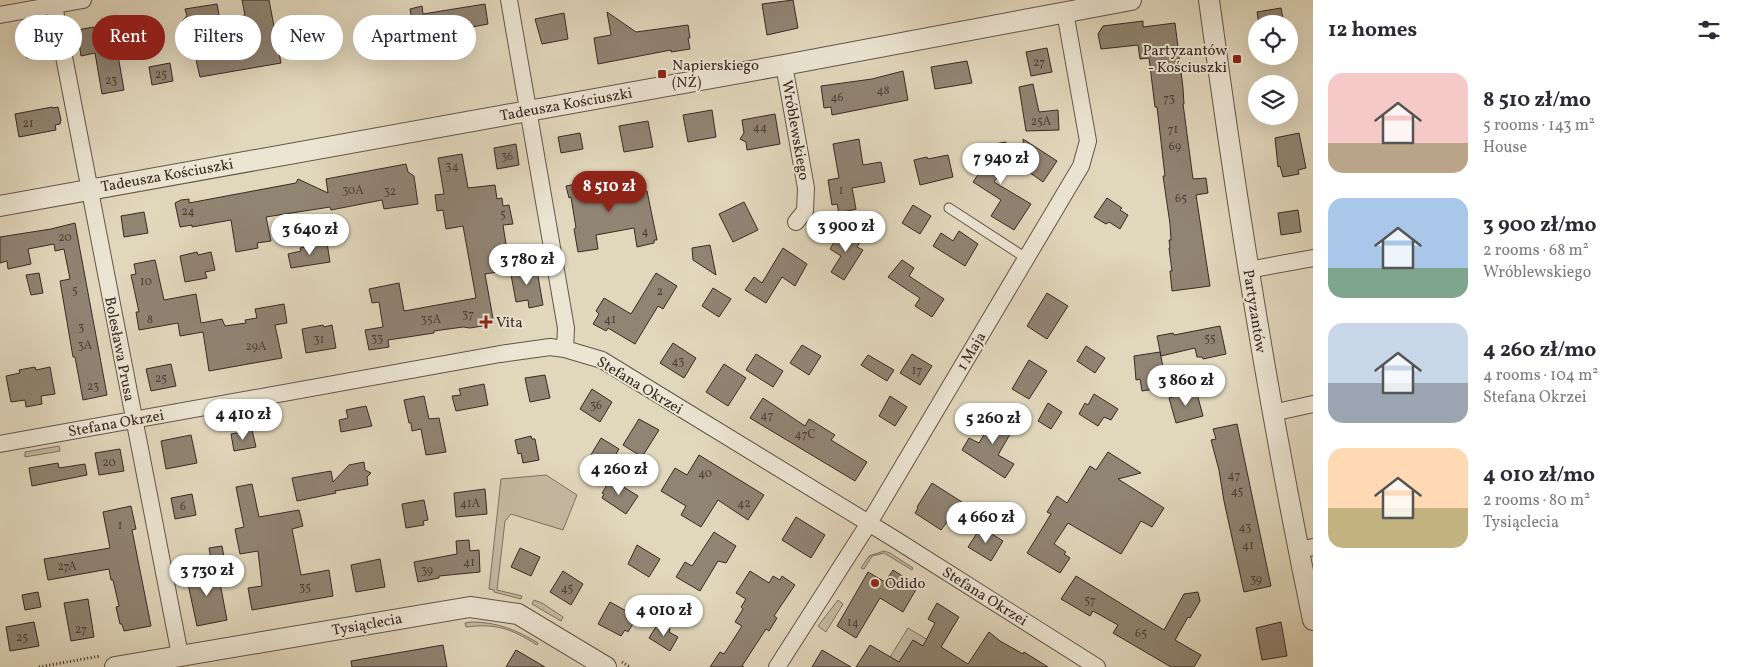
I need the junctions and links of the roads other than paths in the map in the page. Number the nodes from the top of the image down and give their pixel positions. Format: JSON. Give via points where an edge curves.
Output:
{"nodes":[{"id":1,"x":83,"y":0,"type":"edge"},
{"id":2,"x":509,"y":0,"type":"edge"},
{"id":3,"x":1131,"y":0,"type":"edge"},
{"id":4,"x":1209,"y":0,"type":"edge"},
{"id":5,"x":54,"y":3,"type":"edge"},
{"id":6,"x":1065,"y":12,"type":"junction"},
{"id":7,"x":0,"y":15,"type":"edge"},
{"id":8,"x":784,"y":65,"type":"junction"},
{"id":9,"x":528,"y":110,"type":"junction"},
{"id":10,"x":90,"y":190,"type":"junction"},
{"id":11,"x":0,"y":206,"type":"edge"},
{"id":12,"x":949,"y":208,"type":"dead end"},
{"id":13,"x":796,"y":222,"type":"dead end"},
{"id":14,"x":1026,"y":258,"type":"junction"},
{"id":15,"x":1313,"y":258,"type":"edge"},
{"id":16,"x":1248,"y":270,"type":"junction"},
{"id":17,"x":566,"y":349,"type":"junction"},
{"id":18,"x":1313,"y":404,"type":"edge"},
{"id":19,"x":1272,"y":413,"type":"junction"},
{"id":20,"x":133,"y":420,"type":"junction"},
{"id":21,"x":0,"y":444,"type":"edge"},
{"id":22,"x":869,"y":523,"type":"junction"},
{"id":23,"x":1306,"y":549,"type":"edge"},
{"id":24,"x":1313,"y":620,"type":"edge"},
{"id":25,"x":180,"y":656,"type":"junction"},
{"id":26,"x":115,"y":667,"type":"edge"},
{"id":27,"x":606,"y":667,"type":"edge"},
{"id":28,"x":777,"y":667,"type":"edge"},
{"id":29,"x":1098,"y":667,"type":"edge"}],
"edges":[{"from":1,"to":5,"type":"street"},
{"from":2,"to":9,"type":"street"},
{"from":3,"to":6,"type":"street","name":"Tadeusza Kościuszki"},
{"from":4,"to":16,"type":"street","name":"Partyzantów"},
{"from":5,"to":7,"type":"street"},
{"from":5,"to":10,"type":"street","name":"Bolesława Prusa"},
{"from":6,"to":8,"type":"street","name":"Tadeusza Kościuszki"},
{"from":6,"to":14,"type":"street","name":"1 Maja","via":[[1088,141],[1081,166]]},
{"from":8,"to":9,"type":"street","name":"Tadeusza Kościuszki"},
{"from":8,"to":13,"type":"street","name":"Wróblewskiego","via":[[806,188],[805,211]]},
{"from":9,"to":10,"type":"street","name":"Tadeusza Kościuszki"},
{"from":9,"to":17,"type":"street","via":[[566,328]]},
{"from":10,"to":11,"type":"street","name":"Tadeusza Kościuszki"},
{"from":10,"to":20,"type":"street","name":"Bolesława Prusa"},
{"from":12,"to":14,"type":"lane"},
{"from":14,"to":22,"type":"street","name":"1 Maja"},
{"from":15,"to":16,"type":"street"},
{"from":16,"to":19,"type":"street","name":"Partyzantów"},
{"from":17,"to":20,"type":"street","name":"Stefana Okrzei","via":[[550,347],[500,354]]},
{"from":17,"to":22,"type":"street","name":"Stefana Okrzei","via":[[602,360]]},
{"from":18,"to":19,"type":"street"},
{"from":19,"to":23,"type":"street","name":"Partyzantów"},
{"from":20,"to":21,"type":"street","name":"Stefana Okrzei"},
{"from":20,"to":25,"type":"street","name":"Bolesława Prusa"},
{"from":22,"to":28,"type":"street","name":"1 Maja"},
{"from":22,"to":29,"type":"street","name":"Stefana Okrzei"},
{"from":23,"to":24,"type":"street","name":"Partyzantów"},
{"from":25,"to":26,"type":"street","name":"Tysiąclecia"},
{"from":25,"to":27,"type":"street","name":"Tysiąclecia","via":[[470,607],[518,614]]}]}
